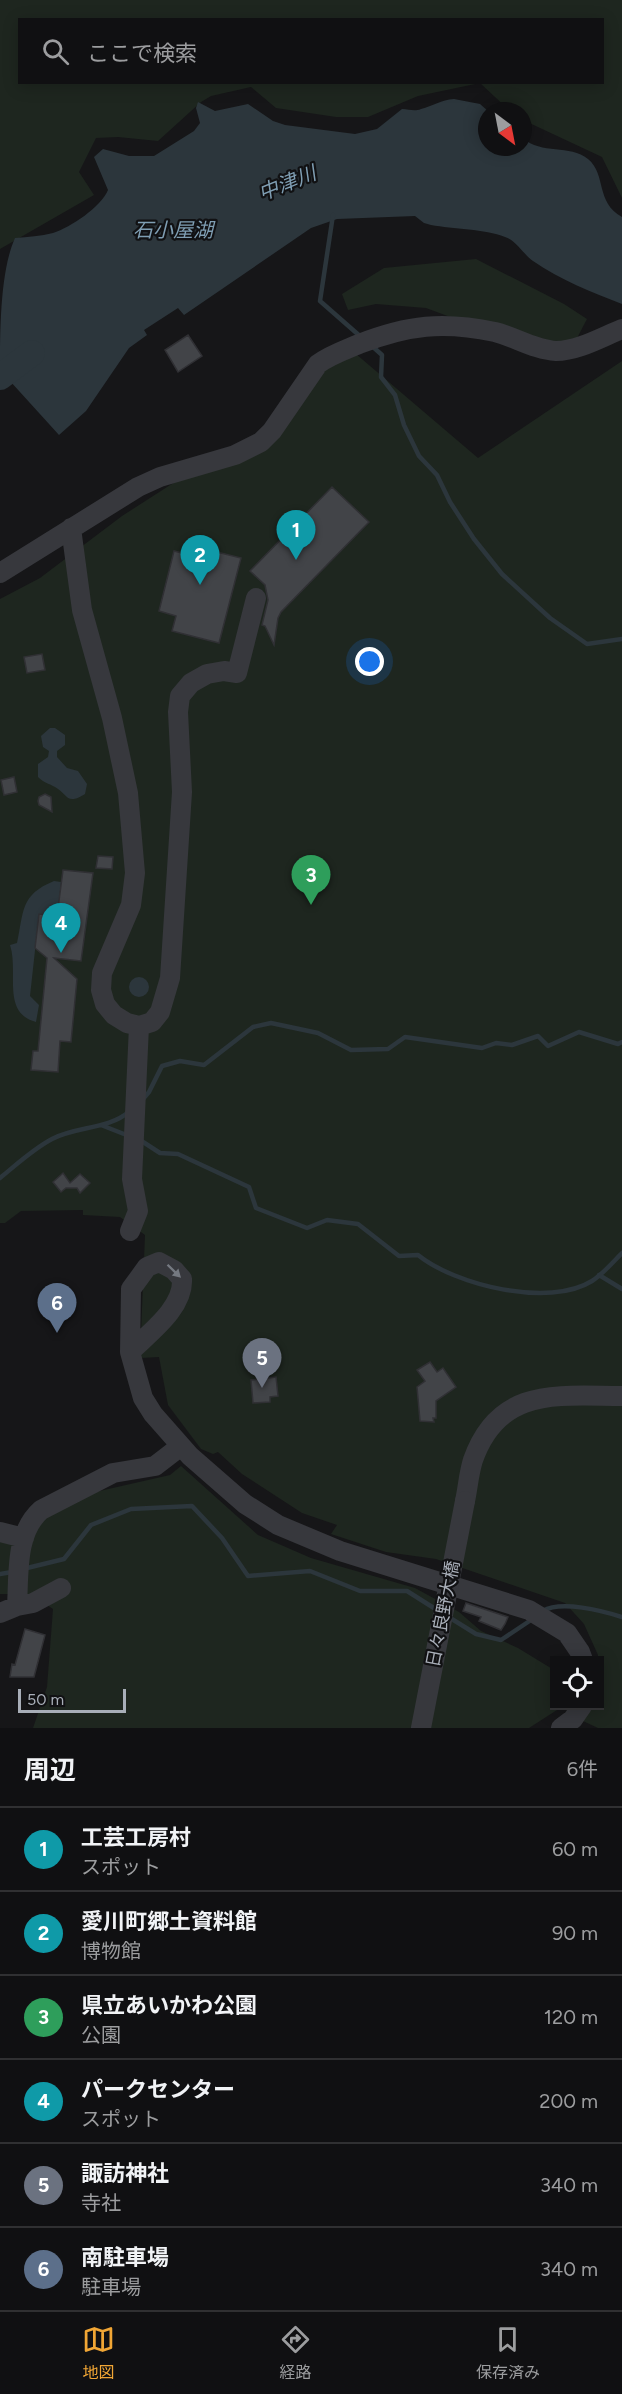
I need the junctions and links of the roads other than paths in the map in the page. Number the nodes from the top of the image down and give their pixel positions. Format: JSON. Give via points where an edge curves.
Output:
{"nodes":[{"id":1,"x":613,"y":333,"type":"edge"},
{"id":2,"x":72,"y":528,"type":"junction"},
{"id":3,"x":0,"y":573,"type":"edge"},
{"id":4,"x":256,"y":598,"type":"dead end"},
{"id":5,"x":139,"y":1035,"type":"junction"},
{"id":6,"x":130,"y":1231,"type":"dead end"},
{"id":7,"x":130,"y":1352,"type":"junction"},
{"id":8,"x":622,"y":1396,"type":"edge"},
{"id":9,"x":181,"y":1446,"type":"junction"},
{"id":10,"x":0,"y":1532,"type":"edge"},
{"id":11,"x":24,"y":1538,"type":"junction"},
{"id":12,"x":61,"y":1588,"type":"dead end"},
{"id":13,"x":9,"y":1609,"type":"edge"},
{"id":14,"x":582,"y":1656,"type":"edge"},
{"id":15,"x":579,"y":1710,"type":"edge"},
{"id":16,"x":421,"y":1728,"type":"edge"},
{"id":17,"x":561,"y":1728,"type":"edge"}],
"edges":[{"from":1,"to":2,"type":"street","via":[[557,351],[455,325],[382,335],[318,364],[261,442],[235,455],[138,487]]},
{"from":2,"to":3,"type":"street"},
{"from":2,"to":5,"type":"street","via":[[82,610],[128,793],[135,873],[130,905],[102,973],[101,990],[114,1015]]},
{"from":4,"to":5,"type":"street","via":[[237,673],[207,674],[191,683],[180,696],[182,792],[171,978],[160,1012]]},
{"from":5,"to":6,"type":"street","via":[[132,1168],[138,1211]]},
{"from":7,"to":7,"type":"street","one_way":true,"via":[[131,1289],[147,1267],[159,1262],[168,1265],[182,1279],[180,1297]]},
{"from":7,"to":9,"type":"street","via":[[143,1398]]},
{"from":8,"to":16,"type":"street","name":"日々良野大橋","bridge":true,"via":[[536,1398],[500,1416],[478,1446]]},
{"from":9,"to":11,"type":"street","via":[[155,1466],[113,1473],[41,1510]]},
{"from":9,"to":14,"type":"street","via":[[245,1504],[294,1533],[529,1610],[567,1633]]},
{"from":10,"to":11,"type":"street"},
{"from":11,"to":13,"type":"street"},
{"from":12,"to":13,"type":"street","via":[[33,1603]]},
{"from":15,"to":17,"type":"street"}]}
